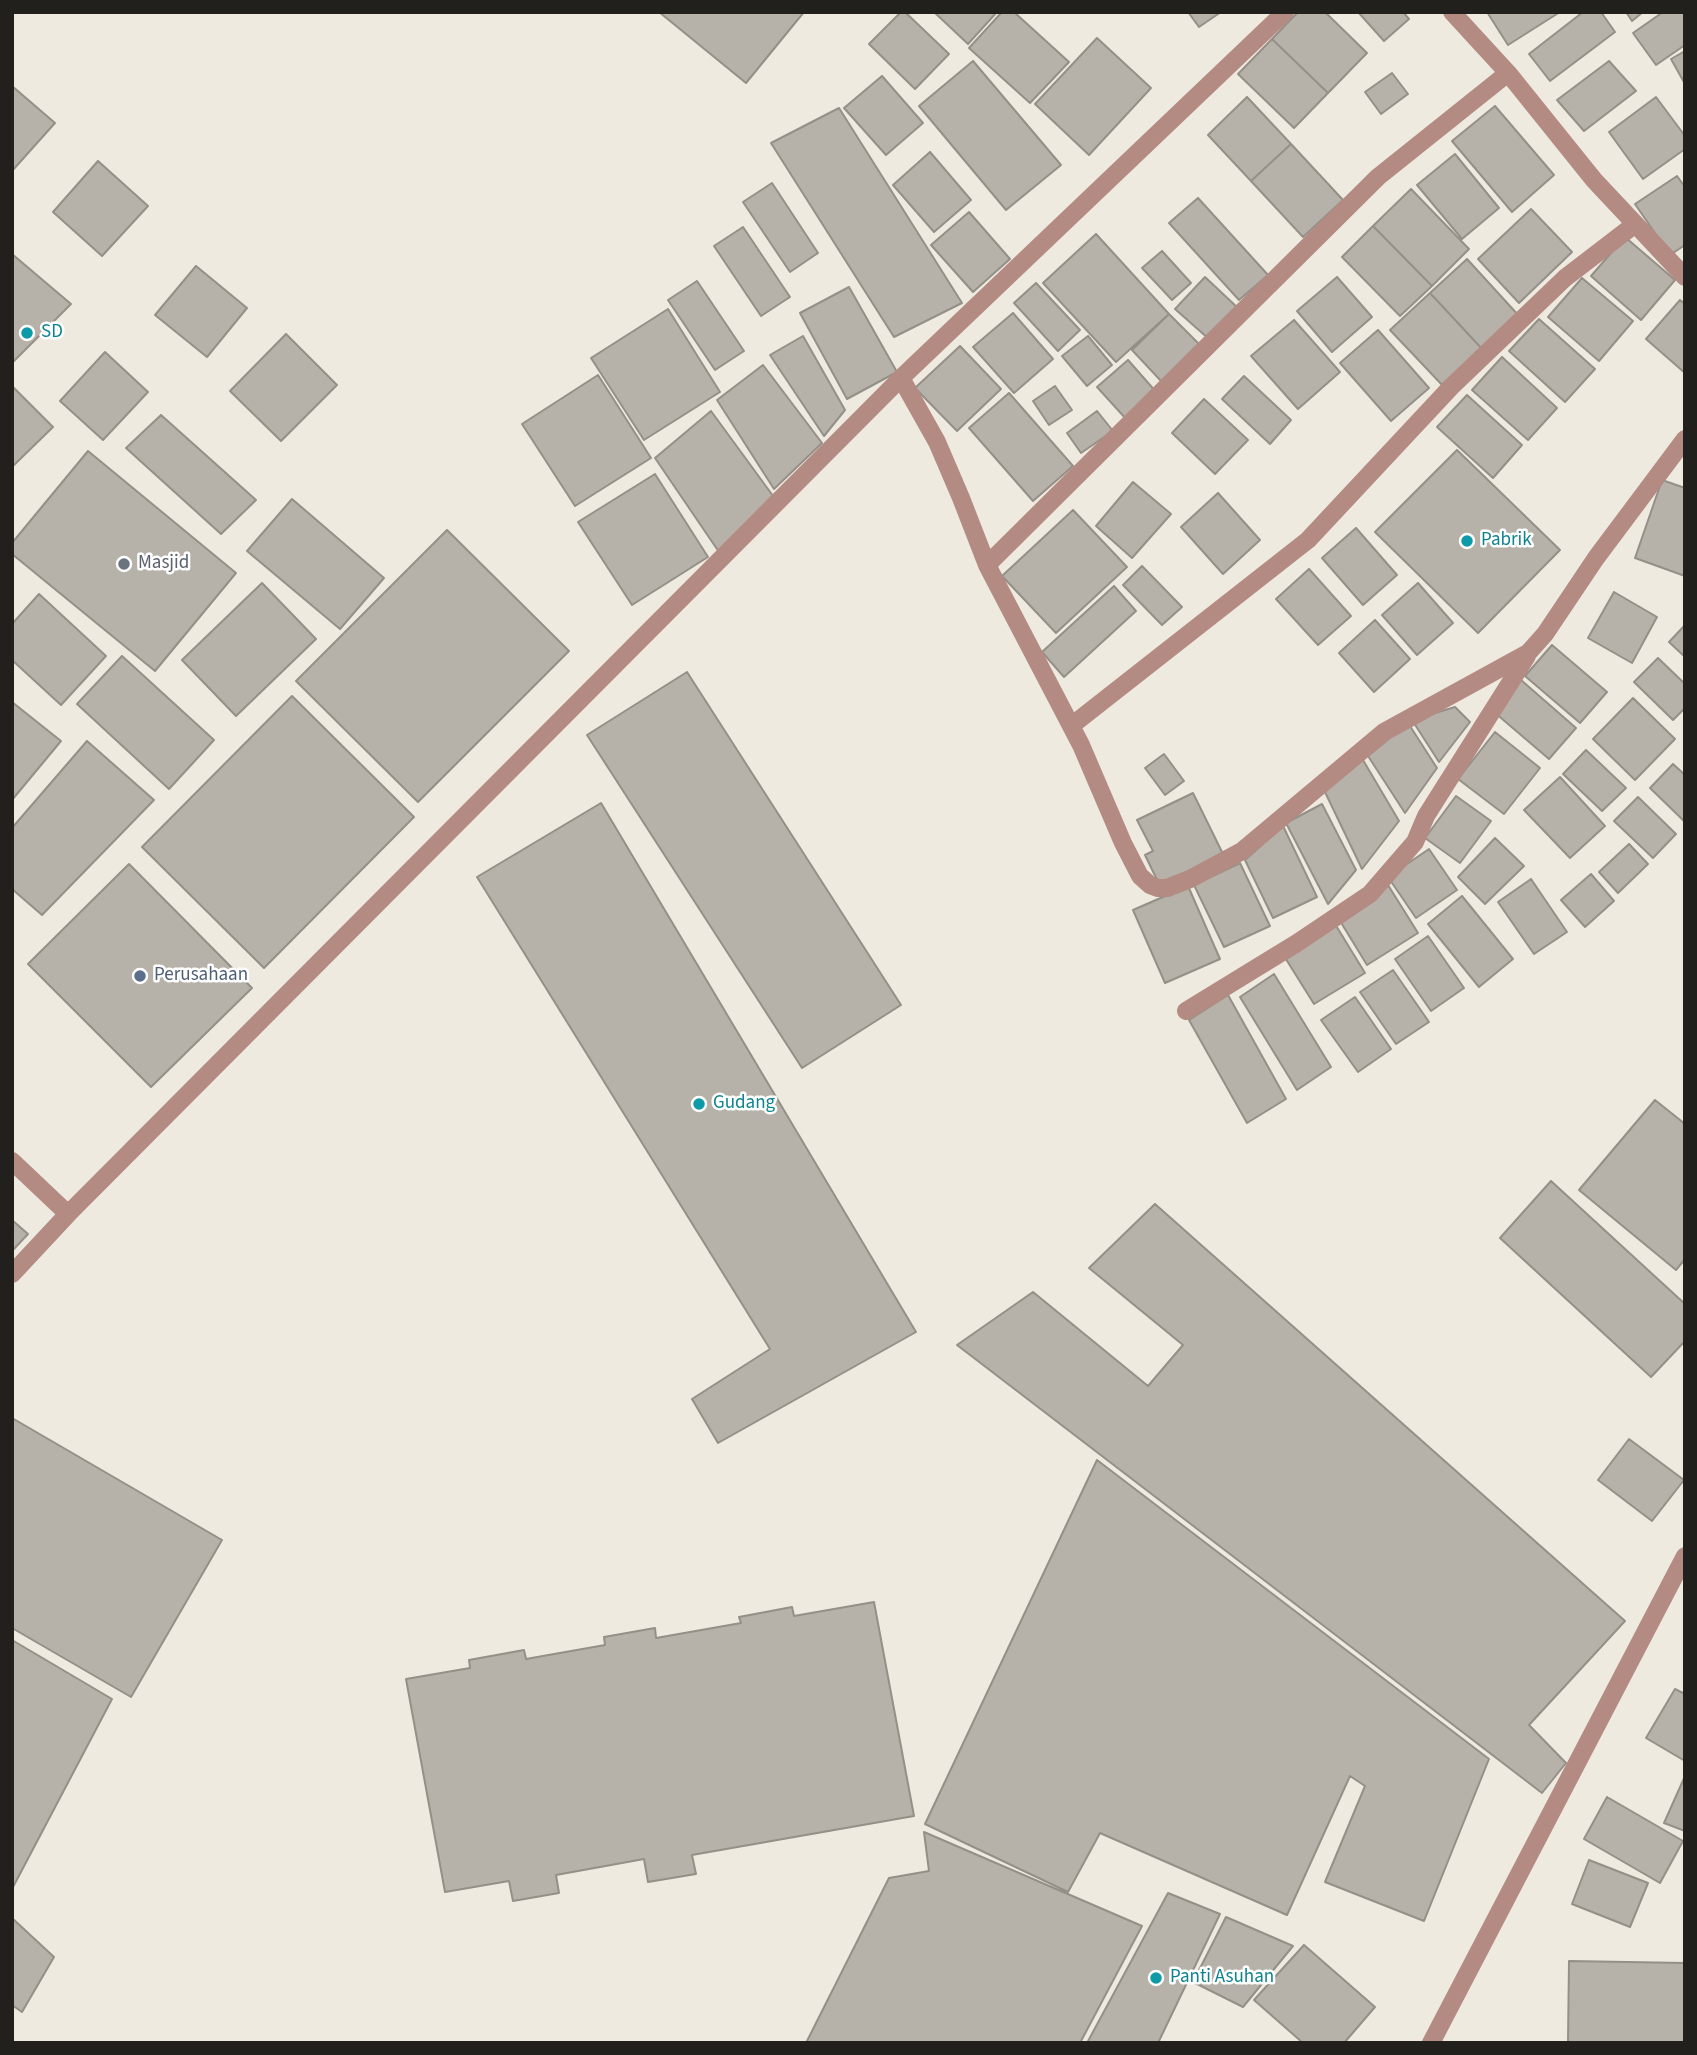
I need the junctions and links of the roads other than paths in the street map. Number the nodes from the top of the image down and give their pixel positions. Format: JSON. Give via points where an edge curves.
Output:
{"nodes":[{"id":1,"x":1285,"y":12,"type":"edge"},
{"id":2,"x":1452,"y":12,"type":"edge"},
{"id":3,"x":1508,"y":73,"type":"junction"},
{"id":4,"x":1633,"y":225,"type":"junction"},
{"id":5,"x":1685,"y":276,"type":"edge"},
{"id":6,"x":901,"y":378,"type":"junction"},
{"id":7,"x":1685,"y":439,"type":"edge"},
{"id":8,"x":987,"y":565,"type":"junction"},
{"id":9,"x":1528,"y":653,"type":"junction"},
{"id":10,"x":1070,"y":726,"type":"junction"},
{"id":11,"x":1186,"y":1011,"type":"dead end"},
{"id":12,"x":12,"y":1161,"type":"edge"},
{"id":13,"x":68,"y":1214,"type":"junction"},
{"id":14,"x":12,"y":1274,"type":"edge"},
{"id":15,"x":1685,"y":1556,"type":"edge"},
{"id":16,"x":1432,"y":2043,"type":"edge"}],
"edges":[{"from":1,"to":6,"type":"street"},
{"from":2,"to":3,"type":"street"},
{"from":3,"to":4,"type":"street"},
{"from":3,"to":8,"type":"street","via":[[1378,177]]},
{"from":4,"to":5,"type":"street"},
{"from":4,"to":10,"type":"street","via":[[1565,278],[1451,387],[1308,540]]},
{"from":6,"to":8,"type":"street","via":[[937,442]]},
{"from":6,"to":13,"type":"street"},
{"from":7,"to":9,"type":"street"},
{"from":8,"to":10,"type":"street"},
{"from":9,"to":10,"type":"street","via":[[1384,732],[1242,851],[1167,888],[1150,885],[1140,876]]},
{"from":9,"to":11,"type":"street","via":[[1426,816],[1415,842],[1370,894]]},
{"from":12,"to":13,"type":"street"},
{"from":13,"to":14,"type":"street"},
{"from":15,"to":16,"type":"street"}]}
